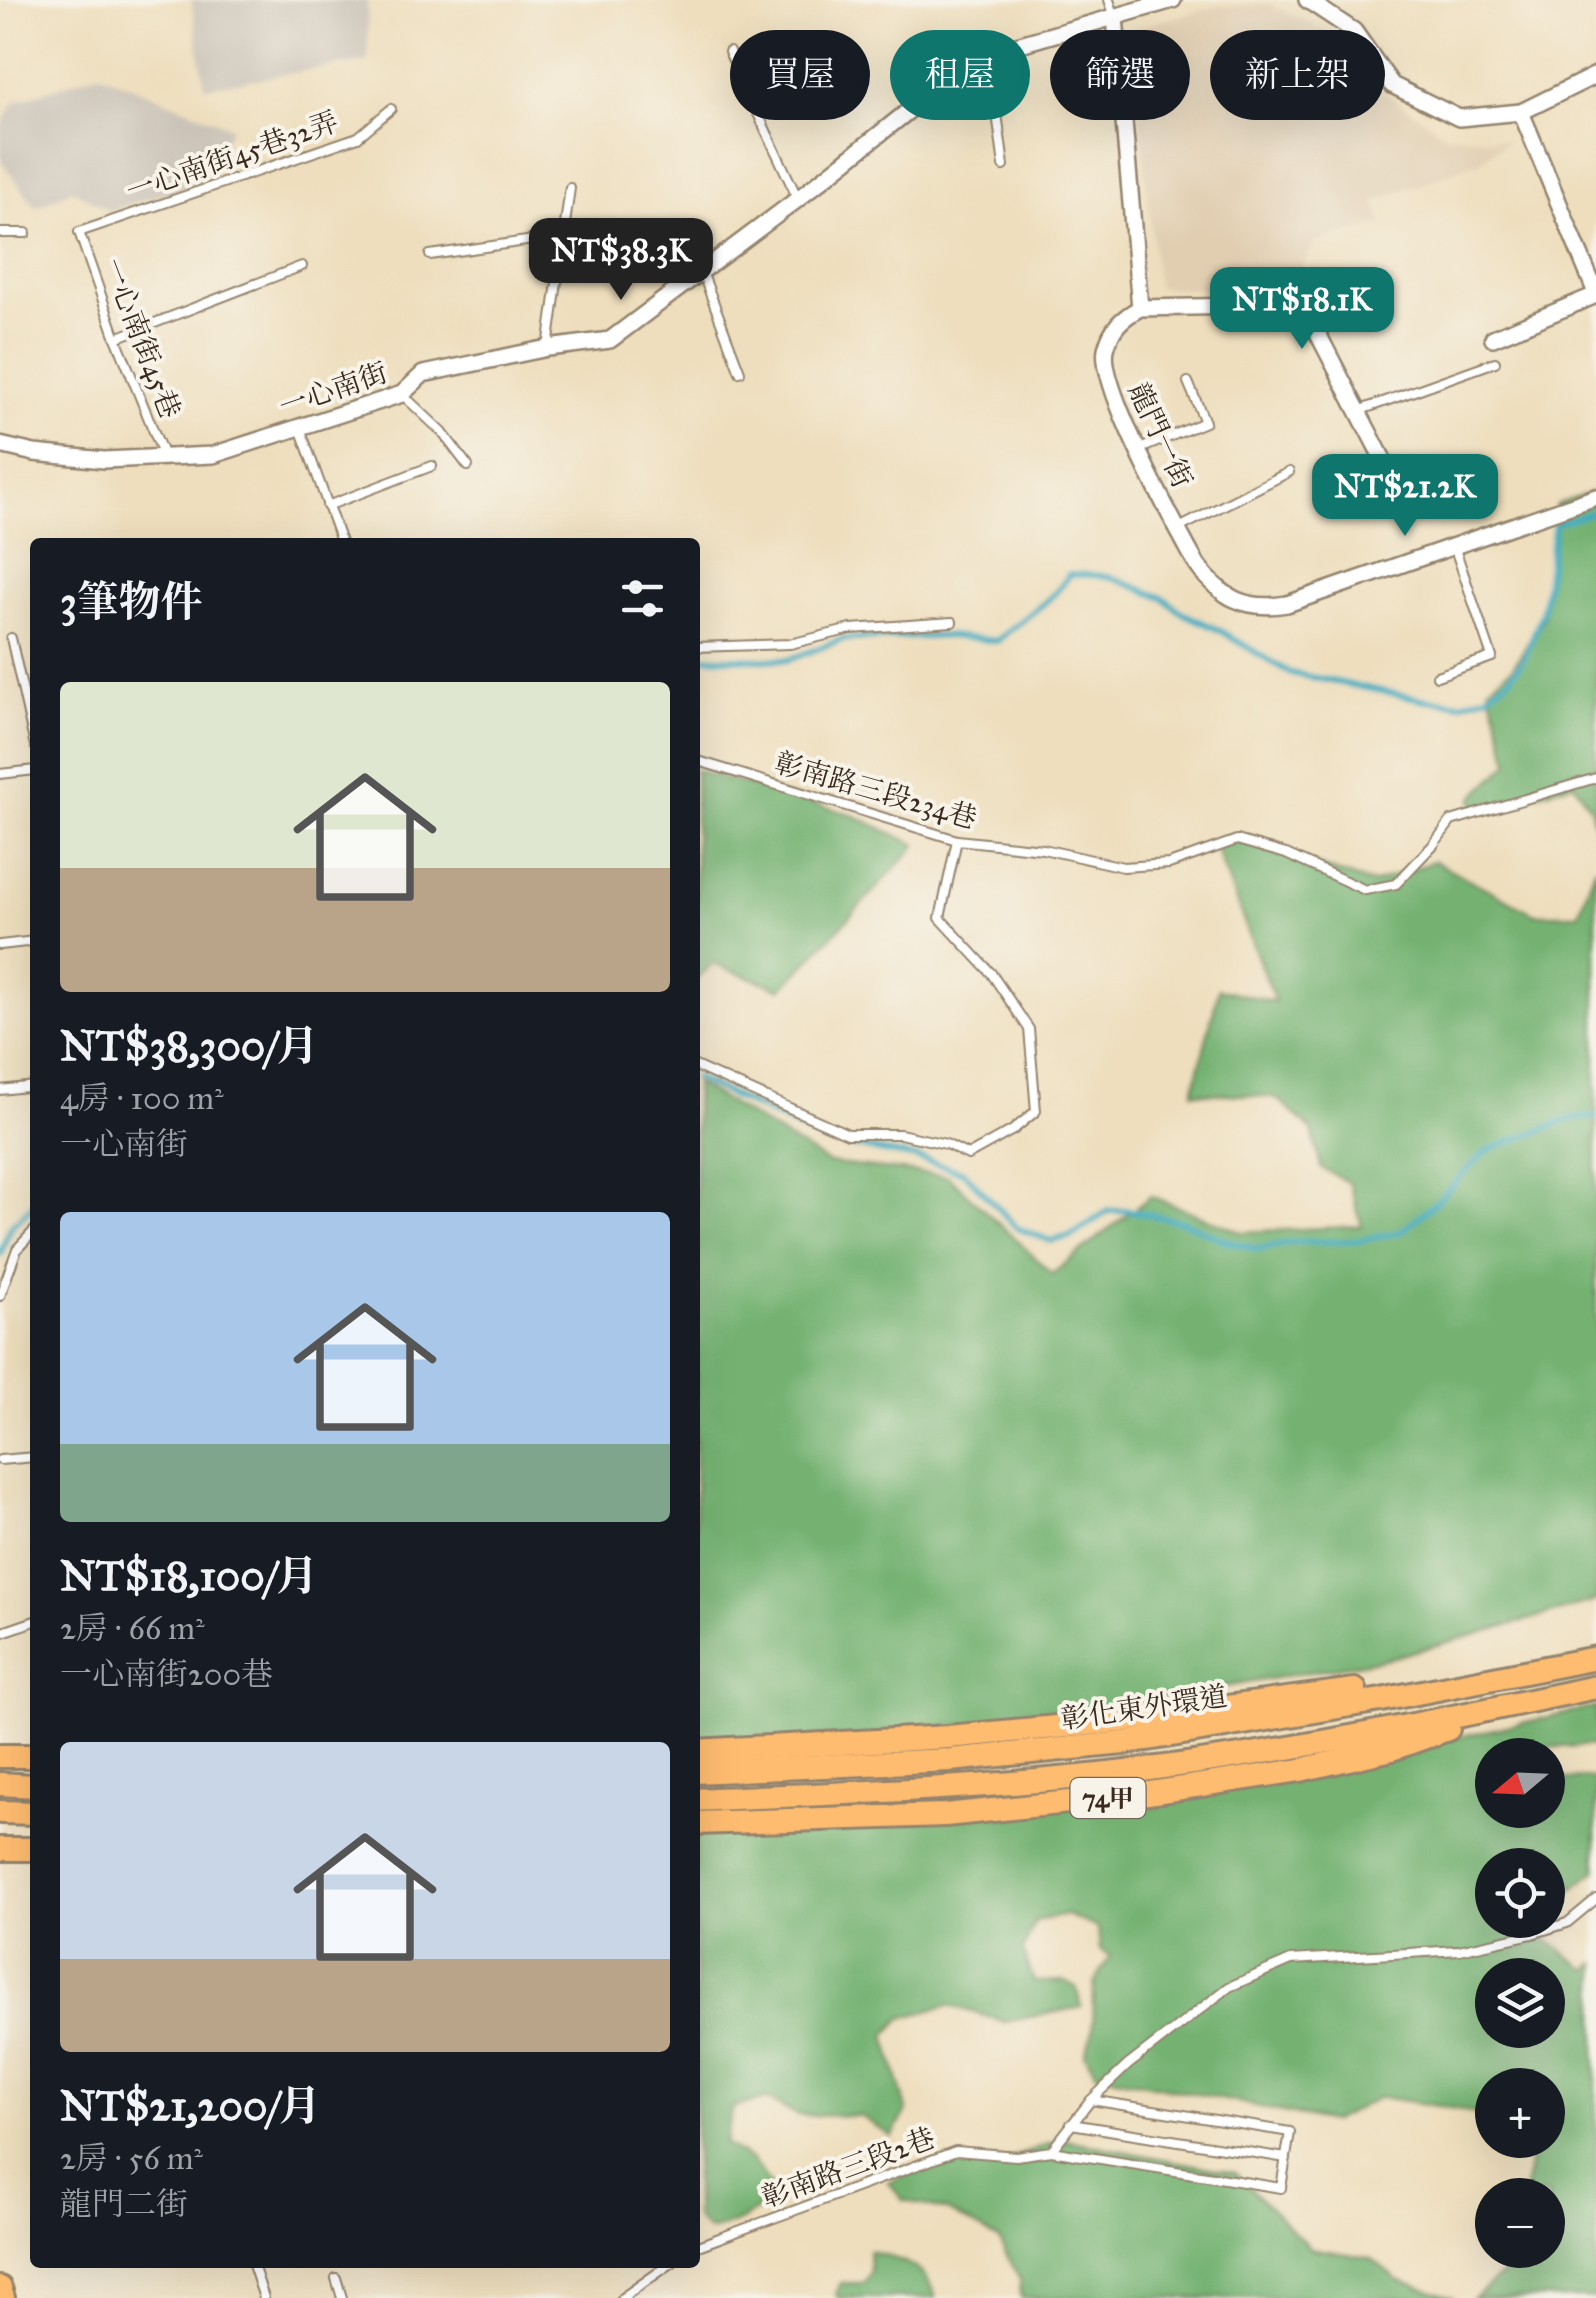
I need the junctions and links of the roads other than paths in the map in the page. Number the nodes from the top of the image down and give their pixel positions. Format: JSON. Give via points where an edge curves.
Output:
{"nodes":[{"id":1,"x":1109,"y":0,"type":"edge"},
{"id":2,"x":1173,"y":0,"type":"edge"},
{"id":3,"x":1307,"y":0,"type":"edge"},
{"id":4,"x":1115,"y":17,"type":"junction"},
{"id":5,"x":1030,"y":41,"type":"edge"},
{"id":6,"x":729,"y":52,"type":"dead end"},
{"id":7,"x":1596,"y":76,"type":"edge"},
{"id":8,"x":391,"y":109,"type":"dead end"},
{"id":9,"x":1521,"y":112,"type":"junction"},
{"id":10,"x":897,"y":120,"type":"edge"},
{"id":11,"x":998,"y":120,"type":"edge"},
{"id":12,"x":1004,"y":166,"type":"dead end"},
{"id":13,"x":570,"y":188,"type":"dead end"},
{"id":14,"x":798,"y":200,"type":"junction"},
{"id":15,"x":26,"y":232,"type":"dead end"},
{"id":16,"x":79,"y":232,"type":"joint"},
{"id":17,"x":0,"y":233,"type":"edge"},
{"id":18,"x":562,"y":236,"type":"junction"},
{"id":19,"x":430,"y":255,"type":"dead end"},
{"id":20,"x":302,"y":266,"type":"dead end"},
{"id":21,"x":702,"y":272,"type":"junction"},
{"id":22,"x":1596,"y":294,"type":"edge"},
{"id":23,"x":1140,"y":308,"type":"junction"},
{"id":24,"x":116,"y":338,"type":"junction"},
{"id":25,"x":1493,"y":338,"type":"dead end"},
{"id":26,"x":548,"y":348,"type":"junction"},
{"id":27,"x":1495,"y":362,"type":"dead end"},
{"id":28,"x":740,"y":372,"type":"dead end"},
{"id":29,"x":1188,"y":382,"type":"dead end"},
{"id":30,"x":402,"y":394,"type":"junction"},
{"id":31,"x":1358,"y":411,"type":"junction"},
{"id":32,"x":300,"y":428,"type":"junction"},
{"id":33,"x":0,"y":444,"type":"edge"},
{"id":34,"x":1140,"y":449,"type":"junction"},
{"id":35,"x":165,"y":459,"type":"junction"},
{"id":36,"x":432,"y":466,"type":"dead end"},
{"id":37,"x":468,"y":466,"type":"dead end"},
{"id":38,"x":1289,"y":472,"type":"dead end"},
{"id":39,"x":1404,"y":498,"type":"dead end"},
{"id":40,"x":1596,"y":498,"type":"edge"},
{"id":41,"x":328,"y":506,"type":"junction"},
{"id":42,"x":1178,"y":530,"type":"junction"},
{"id":43,"x":340,"y":538,"type":"edge"},
{"id":44,"x":1454,"y":546,"type":"junction"},
{"id":45,"x":952,"y":622,"type":"dead end"},
{"id":46,"x":11,"y":638,"type":"dead end"},
{"id":47,"x":700,"y":647,"type":"edge"},
{"id":48,"x":1437,"y":676,"type":"dead end"},
{"id":49,"x":30,"y":724,"type":"edge"},
{"id":50,"x":700,"y":762,"type":"edge"},
{"id":51,"x":30,"y":771,"type":"edge"},
{"id":52,"x":0,"y":774,"type":"edge"},
{"id":53,"x":1596,"y":778,"type":"edge"},
{"id":54,"x":957,"y":840,"type":"junction"},
{"id":55,"x":30,"y":942,"type":"edge"},
{"id":56,"x":0,"y":945,"type":"edge"},
{"id":57,"x":700,"y":1068,"type":"edge"},
{"id":58,"x":30,"y":1087,"type":"edge"},
{"id":59,"x":0,"y":1090,"type":"edge"},
{"id":60,"x":30,"y":1235,"type":"edge"},
{"id":61,"x":0,"y":1296,"type":"edge"},
{"id":62,"x":30,"y":1457,"type":"edge"},
{"id":63,"x":0,"y":1460,"type":"edge"},
{"id":64,"x":30,"y":1623,"type":"edge"},
{"id":65,"x":0,"y":1633,"type":"edge"},
{"id":66,"x":1596,"y":1658,"type":"edge"},
{"id":67,"x":1508,"y":1676,"type":"junction"},
{"id":68,"x":1596,"y":1687,"type":"edge"},
{"id":69,"x":1510,"y":1706,"type":"junction"},
{"id":70,"x":700,"y":1750,"type":"edge"},
{"id":71,"x":0,"y":1756,"type":"edge"},
{"id":72,"x":30,"y":1756,"type":"edge"},
{"id":73,"x":700,"y":1772,"type":"edge"},
{"id":74,"x":0,"y":1784,"type":"edge"},
{"id":75,"x":30,"y":1786,"type":"edge"},
{"id":76,"x":700,"y":1800,"type":"edge"},
{"id":77,"x":0,"y":1812,"type":"edge"},
{"id":78,"x":30,"y":1813,"type":"edge"},
{"id":79,"x":700,"y":1823,"type":"edge"},
{"id":80,"x":0,"y":1849,"type":"edge"},
{"id":81,"x":30,"y":1849,"type":"edge"},
{"id":82,"x":1596,"y":1898,"type":"edge"},
{"id":83,"x":1090,"y":2100,"type":"junction"},
{"id":84,"x":1071,"y":2124,"type":"junction"},
{"id":85,"x":1051,"y":2151,"type":"junction"},
{"id":86,"x":1286,"y":2158,"type":"junction"},
{"id":87,"x":700,"y":2245,"type":"edge"},
{"id":88,"x":254,"y":2268,"type":"edge"},
{"id":89,"x":664,"y":2268,"type":"edge"},
{"id":90,"x":336,"y":2278,"type":"dead end"},
{"id":91,"x":0,"y":2288,"type":"edge"},
{"id":92,"x":4,"y":2298,"type":"edge"},
{"id":93,"x":264,"y":2298,"type":"edge"},
{"id":94,"x":342,"y":2298,"type":"edge"},
{"id":95,"x":622,"y":2298,"type":"edge"}],
"edges":[{"from":1,"to":4,"type":"lane"},
{"from":2,"to":4,"type":"street","name":"一心南街"},
{"from":3,"to":9,"type":"street","via":[[1354,30],[1392,85],[1459,118]]},
{"from":4,"to":5,"type":"street","name":"一心南街"},
{"from":4,"to":23,"type":"street"},
{"from":6,"to":14,"type":"lane"},
{"from":7,"to":9,"type":"street"},
{"from":8,"to":16,"type":"lane","name":"一心南街45巷32弄","via":[[358,137]]},
{"from":9,"to":22,"type":"street"},
{"from":10,"to":14,"type":"street","name":"一心南街"},
{"from":11,"to":12,"type":"lane"},
{"from":13,"to":18,"type":"lane"},
{"from":14,"to":21,"type":"street","name":"一心南街"},
{"from":15,"to":17,"type":"lane"},
{"from":16,"to":24,"type":"lane","name":"一心南街45巷"},
{"from":18,"to":19,"type":"lane"},
{"from":18,"to":26,"type":"lane"},
{"from":20,"to":24,"type":"lane"},
{"from":21,"to":26,"type":"street","name":"一心南街","via":[[610,340]]},
{"from":21,"to":28,"type":"lane"},
{"from":22,"to":25,"type":"street"},
{"from":23,"to":31,"type":"street","via":[[1302,305]]},
{"from":23,"to":34,"type":"street","name":"龍門一街","via":[[1120,319],[1106,362]]},
{"from":24,"to":35,"type":"lane","name":"一心南街45巷"},
{"from":26,"to":30,"type":"street","name":"一心南街","via":[[424,374]]},
{"from":27,"to":31,"type":"lane"},
{"from":29,"to":34,"type":"lane","via":[[1205,422]]},
{"from":30,"to":32,"type":"street","name":"一心南街"},
{"from":30,"to":37,"type":"lane"},
{"from":31,"to":39,"type":"street"},
{"from":32,"to":35,"type":"street","name":"一心南街","via":[[213,455]]},
{"from":32,"to":41,"type":"lane"},
{"from":33,"to":35,"type":"street","name":"一心南街","via":[[104,460]]},
{"from":34,"to":42,"type":"street","name":"龍門一街"},
{"from":36,"to":41,"type":"lane"},
{"from":38,"to":42,"type":"lane"},
{"from":40,"to":44,"type":"street"},
{"from":41,"to":43,"type":"lane"},
{"from":42,"to":44,"type":"street","name":"龍門一街","via":[[1212,586],[1261,608]]},
{"from":44,"to":48,"type":"lane","via":[[1492,658]]},
{"from":45,"to":47,"type":"lane","via":[[851,630],[790,644]]},
{"from":46,"to":49,"type":"lane"},
{"from":50,"to":54,"type":"lane","name":"彰南路三段234巷"},
{"from":51,"to":52,"type":"lane"},
{"from":53,"to":54,"type":"lane","name":"彰南路三段234巷","via":[[1450,821],[1396,884],[1365,890],[1237,840],[1169,864],[1123,868],[1043,849]]},
{"from":54,"to":57,"type":"lane","via":[[940,918],[992,974],[1029,1029],[1036,1112],[968,1155],[900,1134],[848,1134]]},
{"from":55,"to":56,"type":"lane"},
{"from":58,"to":59,"type":"lane"},
{"from":60,"to":61,"type":"lane","via":[[17,1249]]},
{"from":62,"to":63,"type":"lane"},
{"from":64,"to":65,"type":"lane"},
{"from":66,"to":67,"type":"main road","name":"彰化東外環道","number":"74甲"},
{"from":67,"to":70,"type":"main road","number":"74甲","via":[[965,1736]]},
{"from":67,"to":73,"type":"main road","name":"彰化東外環道","number":"74甲","via":[[1124,1743]]},
{"from":68,"to":69,"type":"main road","number":"74甲"},
{"from":69,"to":76,"type":"main road","number":"74甲","via":[[1128,1772]]},
{"from":69,"to":79,"type":"main road","number":"74甲","via":[[1392,1749],[1136,1795],[945,1815]]},
{"from":71,"to":72,"type":"main road"},
{"from":74,"to":75,"type":"main road"},
{"from":77,"to":78,"type":"main road"},
{"from":80,"to":81,"type":"main road"},
{"from":82,"to":83,"type":"lane","via":[[1567,1922],[1459,1950],[1291,1960],[1228,1987]]},
{"from":83,"to":84,"type":"lane"},
{"from":83,"to":86,"type":"lane","via":[[1290,2132]]},
{"from":84,"to":85,"type":"lane"},
{"from":84,"to":86,"type":"lane"},
{"from":85,"to":86,"type":"lane","name":"彰南路三段2巷","via":[[1282,2188]]},
{"from":85,"to":87,"type":"lane","name":"彰南路三段2巷","via":[[956,2151]]},
{"from":88,"to":93,"type":"lane"},
{"from":89,"to":95,"type":"lane"},
{"from":90,"to":94,"type":"lane"},
{"from":91,"to":92,"type":"main road"}]}
